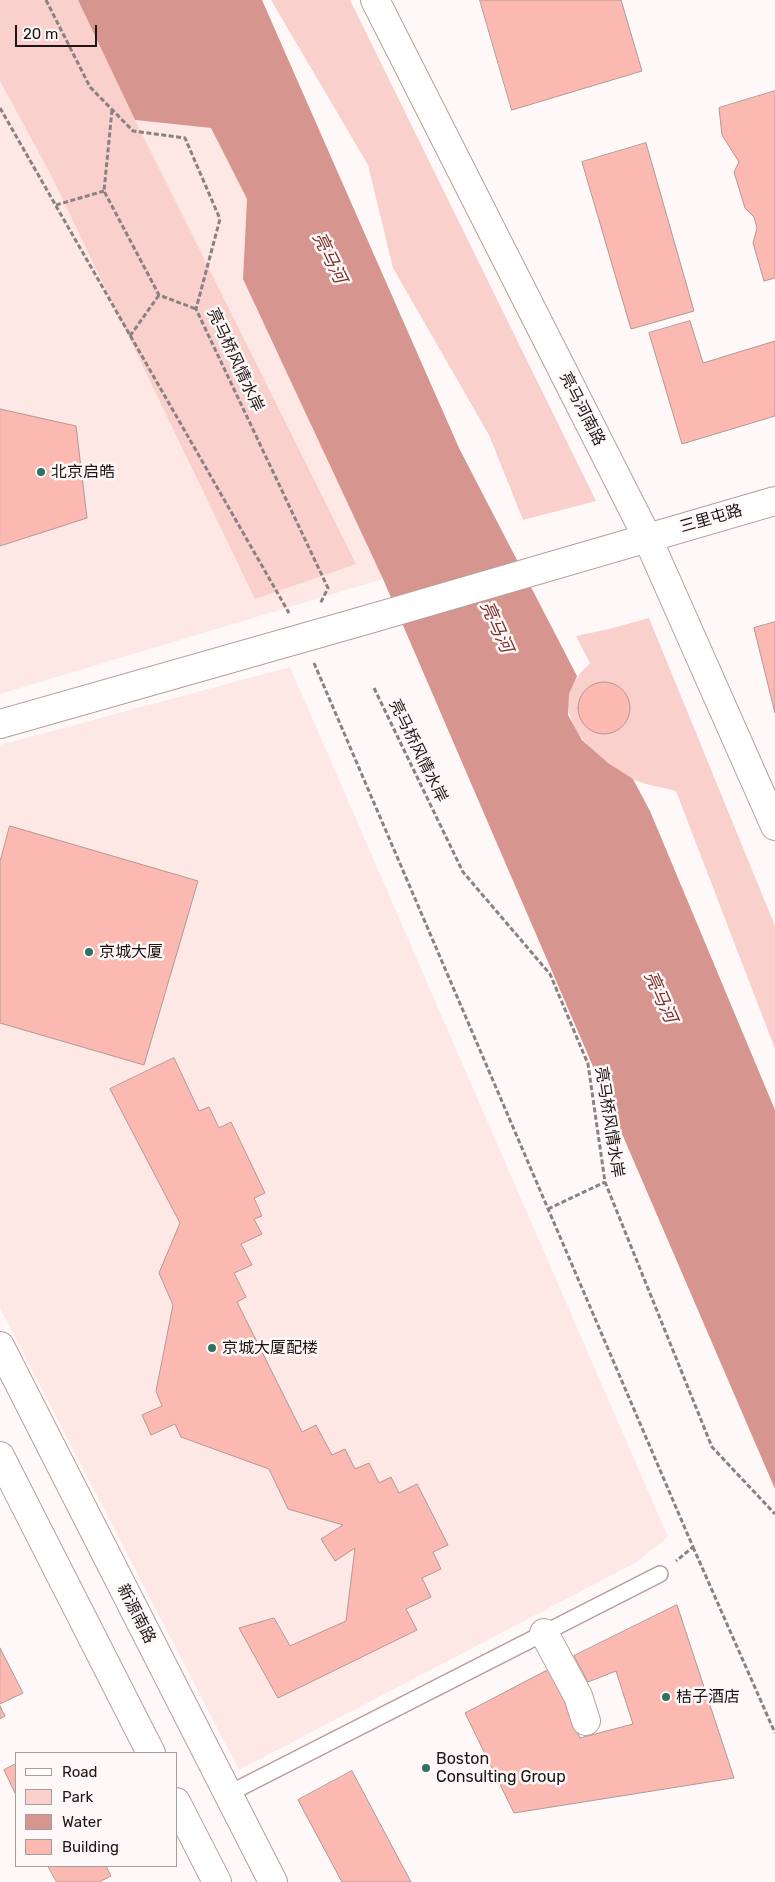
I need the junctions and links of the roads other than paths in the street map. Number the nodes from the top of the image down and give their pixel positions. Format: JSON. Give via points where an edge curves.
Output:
{"nodes":[{"id":1,"x":375,"y":0,"type":"edge"},
{"id":2,"x":775,"y":501,"type":"edge"},
{"id":3,"x":647,"y":537,"type":"junction"},
{"id":4,"x":0,"y":724,"type":"edge"},
{"id":5,"x":775,"y":826,"type":"edge"},
{"id":6,"x":0,"y":1346,"type":"edge"},
{"id":7,"x":0,"y":1456,"type":"edge"},
{"id":8,"x":660,"y":1574,"type":"road end"},
{"id":9,"x":544,"y":1633,"type":"junction"},
{"id":10,"x":586,"y":1720,"type":"dead end"},
{"id":11,"x":150,"y":1752,"type":"edge"},
{"id":12,"x":228,"y":1794,"type":"junction"},
{"id":13,"x":178,"y":1806,"type":"edge"},
{"id":14,"x":217,"y":1882,"type":"edge"},
{"id":15,"x":273,"y":1882,"type":"edge"}],
"edges":[{"from":1,"to":3,"type":"street","name":"亮马河南路"},
{"from":2,"to":3,"type":"street","name":"三里屯路"},
{"from":3,"to":4,"type":"street","name":"三里屯路"},
{"from":3,"to":5,"type":"street","name":"亮马河南路"},
{"from":6,"to":12,"type":"street","name":"新源南路"},
{"from":7,"to":11,"type":"street"},
{"from":8,"to":9,"type":"lane"},
{"from":9,"to":10,"type":"street","via":[[578,1696]]},
{"from":9,"to":12,"type":"lane"},
{"from":12,"to":15,"type":"street","name":"新源南路"},
{"from":13,"to":14,"type":"street"}]}
